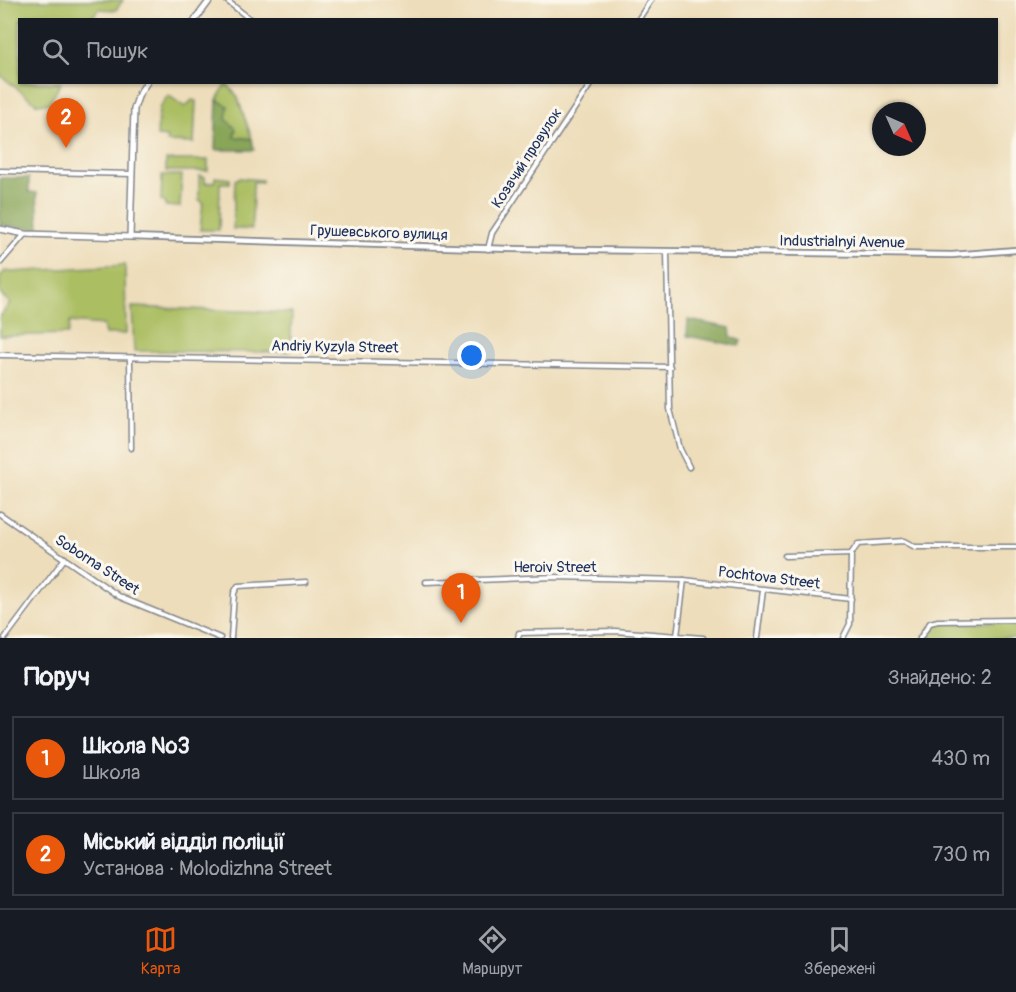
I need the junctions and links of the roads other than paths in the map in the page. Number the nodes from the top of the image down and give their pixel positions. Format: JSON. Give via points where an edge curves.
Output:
{"nodes":[{"id":1,"x":210,"y":0,"type":"edge"},
{"id":2,"x":226,"y":0,"type":"edge"},
{"id":3,"x":651,"y":0,"type":"edge"},
{"id":4,"x":196,"y":18,"type":"edge"},
{"id":5,"x":248,"y":18,"type":"edge"},
{"id":6,"x":639,"y":18,"type":"edge"},
{"id":7,"x":146,"y":84,"type":"edge"},
{"id":8,"x":591,"y":84,"type":"edge"},
{"id":9,"x":0,"y":171,"type":"edge"},
{"id":10,"x":132,"y":174,"type":"junction"},
{"id":11,"x":0,"y":229,"type":"edge"},
{"id":12,"x":25,"y":234,"type":"junction"},
{"id":13,"x":130,"y":237,"type":"junction"},
{"id":14,"x":488,"y":249,"type":"junction"},
{"id":15,"x":1016,"y":250,"type":"edge"},
{"id":16,"x":667,"y":252,"type":"junction"},
{"id":17,"x":0,"y":263,"type":"edge"},
{"id":18,"x":0,"y":355,"type":"edge"},
{"id":19,"x":130,"y":358,"type":"junction"},
{"id":20,"x":670,"y":367,"type":"junction"},
{"id":21,"x":131,"y":448,"type":"dead end"},
{"id":22,"x":689,"y":467,"type":"dead end"},
{"id":23,"x":0,"y":514,"type":"edge"},
{"id":24,"x":1016,"y":547,"type":"edge"},
{"id":25,"x":851,"y":554,"type":"junction"},
{"id":26,"x":784,"y":556,"type":"dead end"},
{"id":27,"x":65,"y":558,"type":"junction"},
{"id":28,"x":684,"y":580,"type":"junction"},
{"id":29,"x":306,"y":582,"type":"dead end"},
{"id":30,"x":426,"y":582,"type":"dead end"},
{"id":31,"x":763,"y":590,"type":"junction"},
{"id":32,"x":851,"y":599,"type":"junction"},
{"id":33,"x":1016,"y":620,"type":"edge"},
{"id":34,"x":615,"y":631,"type":"junction"},
{"id":35,"x":518,"y":635,"type":"edge"},
{"id":36,"x":677,"y":637,"type":"edge"},
{"id":37,"x":5,"y":638,"type":"edge"},
{"id":38,"x":220,"y":638,"type":"edge"},
{"id":39,"x":231,"y":638,"type":"edge"},
{"id":40,"x":615,"y":638,"type":"edge"},
{"id":41,"x":703,"y":638,"type":"edge"},
{"id":42,"x":756,"y":638,"type":"edge"},
{"id":43,"x":843,"y":638,"type":"edge"},
{"id":44,"x":921,"y":638,"type":"edge"}],
"edges":[{"from":1,"to":4,"type":"main road"},
{"from":2,"to":5,"type":"street"},
{"from":3,"to":6,"type":"street"},
{"from":7,"to":10,"type":"main road","via":[[134,109]]},
{"from":8,"to":14,"type":"street","name":"Козачий провулок","via":[[492,234]]},
{"from":9,"to":10,"type":"street"},
{"from":10,"to":13,"type":"main road"},
{"from":11,"to":12,"type":"main road","name":"Грушевського вулиця"},
{"from":12,"to":13,"type":"main road","name":"Грушевського вулиця"},
{"from":12,"to":17,"type":"street"},
{"from":13,"to":14,"type":"street","name":"Грушевського вулиця"},
{"from":14,"to":16,"type":"street","name":"Грушевського вулиця"},
{"from":15,"to":16,"type":"street","name":"Industrialnyi Avenue","via":[[952,255]]},
{"from":16,"to":20,"type":"street"},
{"from":18,"to":19,"type":"street","name":"Andriy Kyzyla Street"},
{"from":19,"to":20,"type":"street","name":"Andriy Kyzyla Street"},
{"from":19,"to":21,"type":"street"},
{"from":20,"to":22,"type":"street","via":[[670,409]]},
{"from":23,"to":27,"type":"street","name":"Soborna Street"},
{"from":24,"to":25,"type":"street","via":[[915,547],[904,541],[858,544]]},
{"from":25,"to":26,"type":"street"},
{"from":25,"to":32,"type":"street"},
{"from":27,"to":37,"type":"street"},
{"from":27,"to":38,"type":"street","name":"Soborna Street","via":[[120,597]]},
{"from":28,"to":30,"type":"street","name":"Heroiv Street","via":[[555,577]]},
{"from":28,"to":31,"type":"street","name":"Pochtova Street"},
{"from":28,"to":36,"type":"street"},
{"from":29,"to":39,"type":"street","via":[[238,586],[234,593]]},
{"from":31,"to":32,"type":"street","name":"Pochtova Street"},
{"from":31,"to":42,"type":"street"},
{"from":32,"to":43,"type":"street","via":[[850,624]]},
{"from":33,"to":44,"type":"street","via":[[938,621],[930,623]]},
{"from":34,"to":35,"type":"street"},
{"from":34,"to":36,"type":"street"},
{"from":34,"to":40,"type":"street"},
{"from":36,"to":41,"type":"street"}]}
